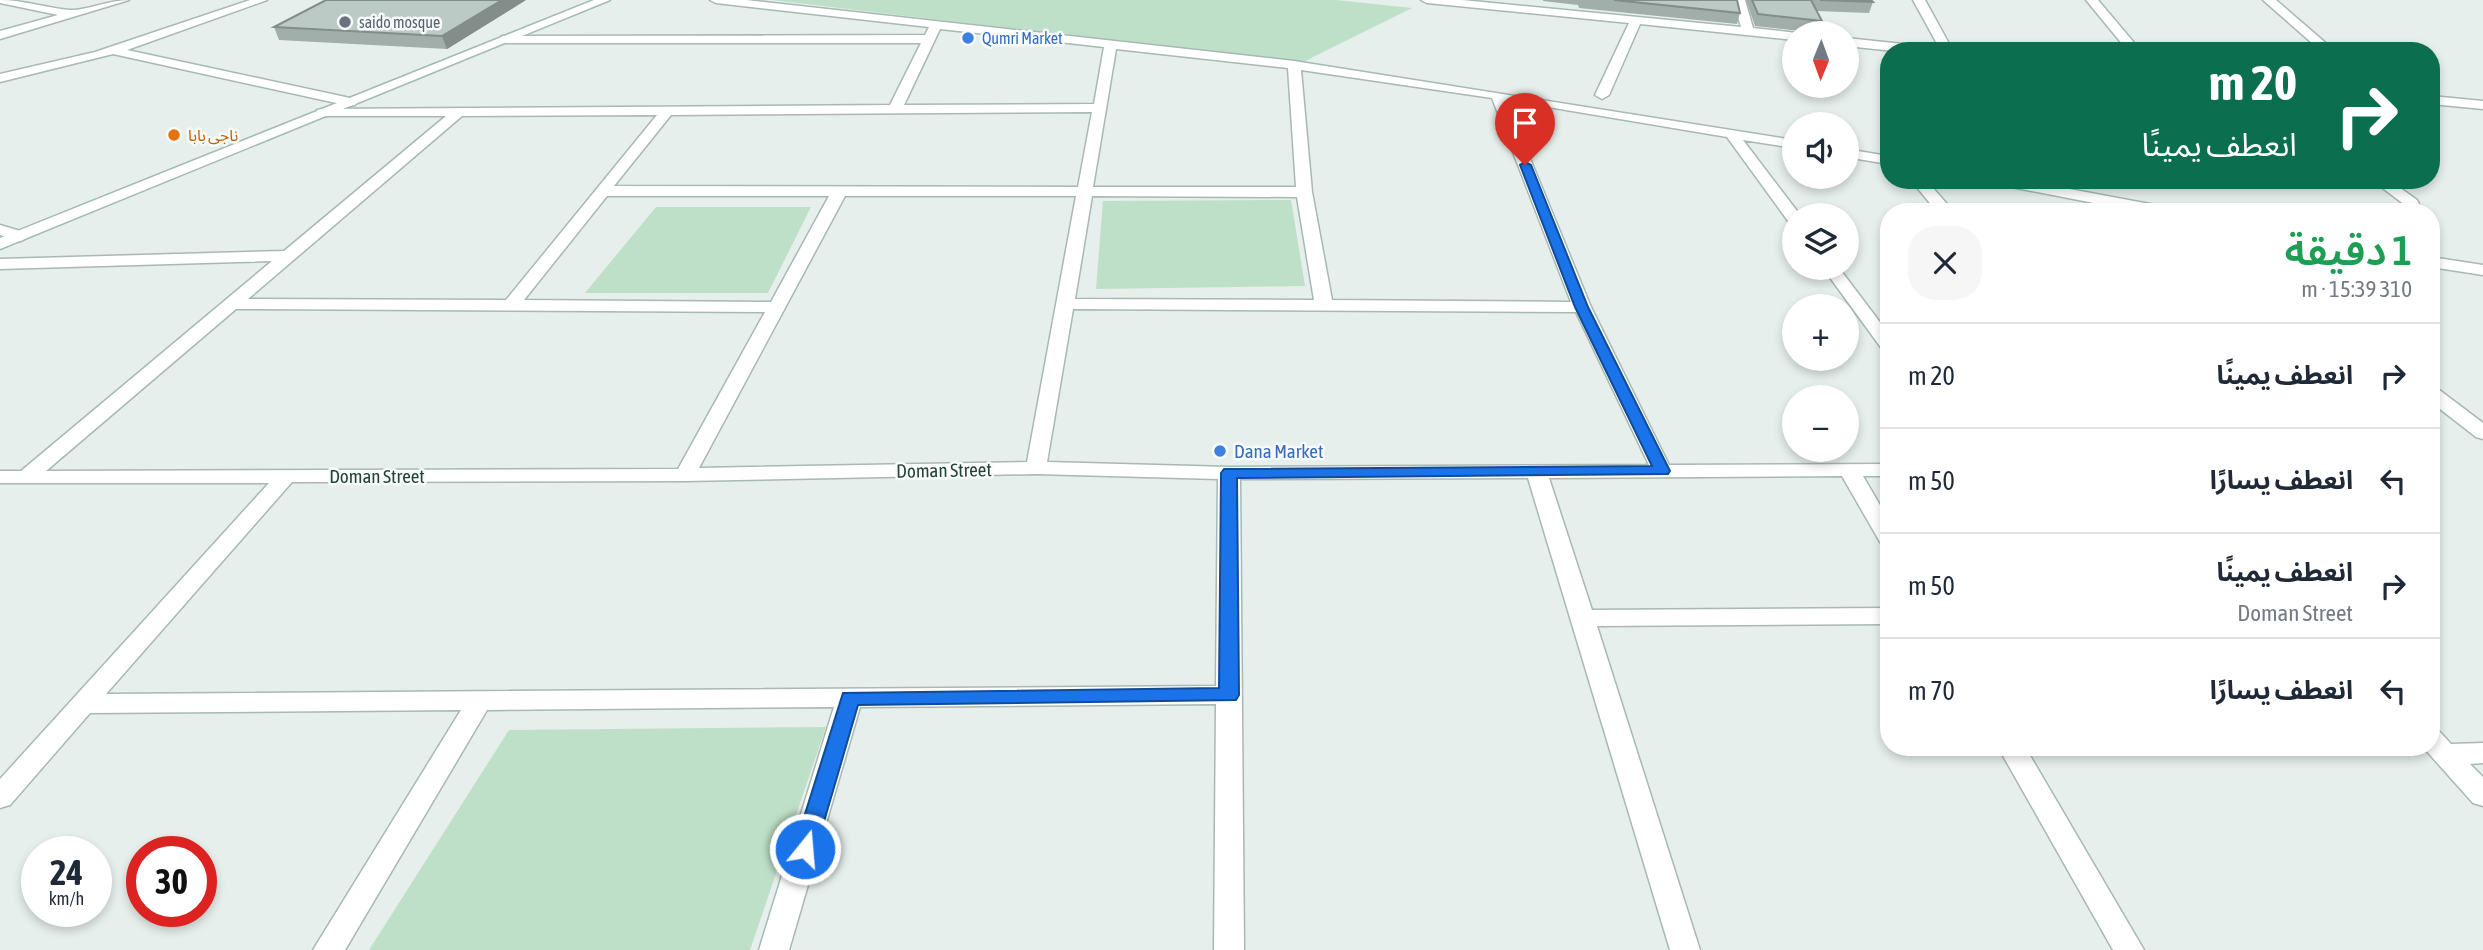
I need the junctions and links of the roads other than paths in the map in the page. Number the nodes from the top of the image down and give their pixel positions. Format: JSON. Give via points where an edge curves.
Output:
{"nodes":[{"id":1,"x":123,"y":0,"type":"edge"},
{"id":2,"x":261,"y":0,"type":"edge"},
{"id":3,"x":604,"y":0,"type":"edge"},
{"id":4,"x":716,"y":0,"type":"edge"},
{"id":5,"x":1427,"y":0,"type":"edge"},
{"id":6,"x":1561,"y":0,"type":"edge"},
{"id":7,"x":1738,"y":0,"type":"edge"},
{"id":8,"x":1919,"y":0,"type":"edge"},
{"id":9,"x":2092,"y":0,"type":"edge"},
{"id":10,"x":2269,"y":0,"type":"edge"},
{"id":11,"x":0,"y":1,"type":"edge"},
{"id":12,"x":1560,"y":13,"type":"junction"},
{"id":13,"x":73,"y":15,"type":"junction"},
{"id":14,"x":1636,"y":21,"type":"junction"},
{"id":15,"x":937,"y":24,"type":"junction"},
{"id":16,"x":1748,"y":31,"type":"junction"},
{"id":17,"x":0,"y":35,"type":"edge"},
{"id":18,"x":1782,"y":35,"type":"edge"},
{"id":19,"x":930,"y":38,"type":"junction"},
{"id":20,"x":506,"y":39,"type":"junction"},
{"id":21,"x":1942,"y":42,"type":"edge"},
{"id":22,"x":2127,"y":42,"type":"edge"},
{"id":23,"x":2318,"y":42,"type":"edge"},
{"id":24,"x":1859,"y":43,"type":"edge"},
{"id":25,"x":1111,"y":44,"type":"junction"},
{"id":26,"x":1880,"y":46,"type":"edge"},
{"id":27,"x":109,"y":50,"type":"junction"},
{"id":28,"x":1294,"y":65,"type":"junction"},
{"id":29,"x":0,"y":78,"type":"edge"},
{"id":30,"x":1497,"y":95,"type":"junction"},
{"id":31,"x":1602,"y":95,"type":"dead end"},
{"id":32,"x":2440,"y":101,"type":"edge"},
{"id":33,"x":350,"y":102,"type":"junction"},
{"id":34,"x":2483,"y":105,"type":"edge"},
{"id":35,"x":1100,"y":108,"type":"junction"},
{"id":36,"x":895,"y":109,"type":"junction"},
{"id":37,"x":667,"y":111,"type":"junction"},
{"id":38,"x":322,"y":113,"type":"junction"},
{"id":39,"x":458,"y":113,"type":"junction"},
{"id":40,"x":1730,"y":132,"type":"junction"},
{"id":41,"x":1782,"y":142,"type":"edge"},
{"id":42,"x":1859,"y":155,"type":"edge"},
{"id":43,"x":1880,"y":159,"type":"edge"},
{"id":44,"x":1926,"y":189,"type":"edge"},
{"id":45,"x":2044,"y":189,"type":"edge"},
{"id":46,"x":2392,"y":189,"type":"edge"},
{"id":47,"x":602,"y":191,"type":"junction"},
{"id":48,"x":1085,"y":191,"type":"junction"},
{"id":49,"x":839,"y":192,"type":"junction"},
{"id":50,"x":1304,"y":192,"type":"junction"},
{"id":51,"x":1783,"y":203,"type":"edge"},
{"id":52,"x":1938,"y":203,"type":"edge"},
{"id":53,"x":2117,"y":203,"type":"edge"},
{"id":54,"x":2412,"y":203,"type":"edge"},
{"id":55,"x":0,"y":230,"type":"edge"},
{"id":56,"x":21,"y":236,"type":"junction"},
{"id":57,"x":0,"y":244,"type":"edge"},
{"id":58,"x":289,"y":256,"type":"junction"},
{"id":59,"x":2440,"y":263,"type":"edge"},
{"id":60,"x":0,"y":264,"type":"edge"},
{"id":61,"x":2483,"y":270,"type":"edge"},
{"id":62,"x":1840,"y":280,"type":"edge"},
{"id":63,"x":232,"y":304,"type":"junction"},
{"id":64,"x":1065,"y":304,"type":"junction"},
{"id":65,"x":511,"y":305,"type":"junction"},
{"id":66,"x":1324,"y":305,"type":"junction"},
{"id":67,"x":777,"y":307,"type":"junction"},
{"id":68,"x":1582,"y":307,"type":"junction"},
{"id":69,"x":1880,"y":334,"type":"edge"},
{"id":70,"x":2440,"y":400,"type":"edge"},
{"id":71,"x":2483,"y":433,"type":"edge"},
{"id":72,"x":1036,"y":468,"type":"junction"},
{"id":73,"x":1880,"y":470,"type":"edge"},
{"id":74,"x":1662,"y":471,"type":"junction"},
{"id":75,"x":1849,"y":471,"type":"junction"},
{"id":76,"x":1537,"y":472,"type":"junction"},
{"id":77,"x":1229,"y":473,"type":"junction"},
{"id":78,"x":685,"y":475,"type":"junction"},
{"id":79,"x":286,"y":476,"type":"junction"},
{"id":80,"x":0,"y":477,"type":"edge"},
{"id":81,"x":26,"y":477,"type":"junction"},
{"id":82,"x":1880,"y":523,"type":"edge"},
{"id":83,"x":1880,"y":616,"type":"edge"},
{"id":84,"x":1582,"y":618,"type":"junction"},
{"id":85,"x":1229,"y":695,"type":"junction"},
{"id":86,"x":850,"y":698,"type":"junction"},
{"id":87,"x":479,"y":702,"type":"junction"},
{"id":88,"x":83,"y":704,"type":"junction"},
{"id":89,"x":2440,"y":747,"type":"edge"},
{"id":90,"x":2440,"y":749,"type":"edge"},
{"id":91,"x":2483,"y":753,"type":"edge"},
{"id":92,"x":2016,"y":756,"type":"edge"},
{"id":93,"x":2483,"y":794,"type":"edge"},
{"id":94,"x":0,"y":797,"type":"edge"},
{"id":95,"x":328,"y":950,"type":"edge"},
{"id":96,"x":774,"y":950,"type":"edge"},
{"id":97,"x":1229,"y":950,"type":"edge"},
{"id":98,"x":1685,"y":950,"type":"edge"},
{"id":99,"x":2129,"y":950,"type":"edge"}],
"edges":[{"from":1,"to":13,"type":"street"},
{"from":2,"to":27,"type":"street"},
{"from":3,"to":20,"type":"street"},
{"from":4,"to":15,"type":"street"},
{"from":5,"to":12,"type":"street"},
{"from":6,"to":12,"type":"street"},
{"from":7,"to":16,"type":"street"},
{"from":8,"to":21,"type":"street"},
{"from":9,"to":22,"type":"street"},
{"from":10,"to":23,"type":"street"},
{"from":11,"to":13,"type":"street"},
{"from":12,"to":14,"type":"street"},
{"from":13,"to":17,"type":"street"},
{"from":14,"to":16,"type":"street"},
{"from":14,"to":31,"type":"street"},
{"from":15,"to":19,"type":"street"},
{"from":15,"to":25,"type":"street"},
{"from":16,"to":18,"type":"street"},
{"from":19,"to":20,"type":"street"},
{"from":19,"to":36,"type":"street"},
{"from":20,"to":33,"type":"street"},
{"from":24,"to":26,"type":"street"},
{"from":25,"to":28,"type":"street"},
{"from":25,"to":35,"type":"street"},
{"from":27,"to":29,"type":"street"},
{"from":27,"to":33,"type":"street"},
{"from":28,"to":30,"type":"street"},
{"from":28,"to":50,"type":"street"},
{"from":30,"to":40,"type":"street"},
{"from":30,"to":68,"type":"street"},
{"from":32,"to":34,"type":"street"},
{"from":33,"to":38,"type":"street"},
{"from":35,"to":36,"type":"street"},
{"from":35,"to":48,"type":"street"},
{"from":36,"to":37,"type":"street"},
{"from":37,"to":39,"type":"street"},
{"from":37,"to":47,"type":"street"},
{"from":38,"to":39,"type":"street"},
{"from":38,"to":56,"type":"street"},
{"from":39,"to":58,"type":"street"},
{"from":40,"to":41,"type":"street"},
{"from":40,"to":51,"type":"street"},
{"from":42,"to":43,"type":"street"},
{"from":44,"to":52,"type":"street"},
{"from":45,"to":53,"type":"street"},
{"from":46,"to":54,"type":"street"},
{"from":47,"to":49,"type":"street"},
{"from":47,"to":65,"type":"street"},
{"from":48,"to":49,"type":"street"},
{"from":48,"to":50,"type":"street"},
{"from":48,"to":64,"type":"street"},
{"from":49,"to":67,"type":"street"},
{"from":50,"to":66,"type":"street"},
{"from":55,"to":56,"type":"street"},
{"from":56,"to":57,"type":"street"},
{"from":58,"to":60,"type":"street"},
{"from":58,"to":63,"type":"street"},
{"from":59,"to":61,"type":"street"},
{"from":62,"to":69,"type":"street"},
{"from":63,"to":65,"type":"street"},
{"from":63,"to":81,"type":"street"},
{"from":64,"to":66,"type":"street"},
{"from":64,"to":72,"type":"street"},
{"from":65,"to":67,"type":"street"},
{"from":66,"to":68,"type":"street"},
{"from":67,"to":78,"type":"street"},
{"from":68,"to":74,"type":"street"},
{"from":70,"to":71,"type":"street"},
{"from":72,"to":77,"type":"street","name":"Doman Street"},
{"from":72,"to":78,"type":"street","name":"Doman Street"},
{"from":73,"to":75,"type":"street","name":"Doman Street"},
{"from":74,"to":75,"type":"street","name":"Doman Street"},
{"from":74,"to":76,"type":"street","name":"Doman Street"},
{"from":75,"to":82,"type":"street"},
{"from":76,"to":77,"type":"street","name":"Doman Street"},
{"from":76,"to":84,"type":"street"},
{"from":77,"to":85,"type":"street"},
{"from":78,"to":79,"type":"street","name":"Doman Street"},
{"from":79,"to":81,"type":"street","name":"Doman Street"},
{"from":79,"to":88,"type":"street"},
{"from":80,"to":81,"type":"street","name":"Doman Street"},
{"from":83,"to":84,"type":"street"},
{"from":84,"to":98,"type":"street"},
{"from":85,"to":86,"type":"street"},
{"from":85,"to":97,"type":"street"},
{"from":86,"to":87,"type":"street"},
{"from":86,"to":96,"type":"street"},
{"from":87,"to":88,"type":"street"},
{"from":87,"to":95,"type":"street"},
{"from":88,"to":94,"type":"street"},
{"from":89,"to":91,"type":"street"},
{"from":90,"to":93,"type":"street"},
{"from":92,"to":99,"type":"street"}]}
